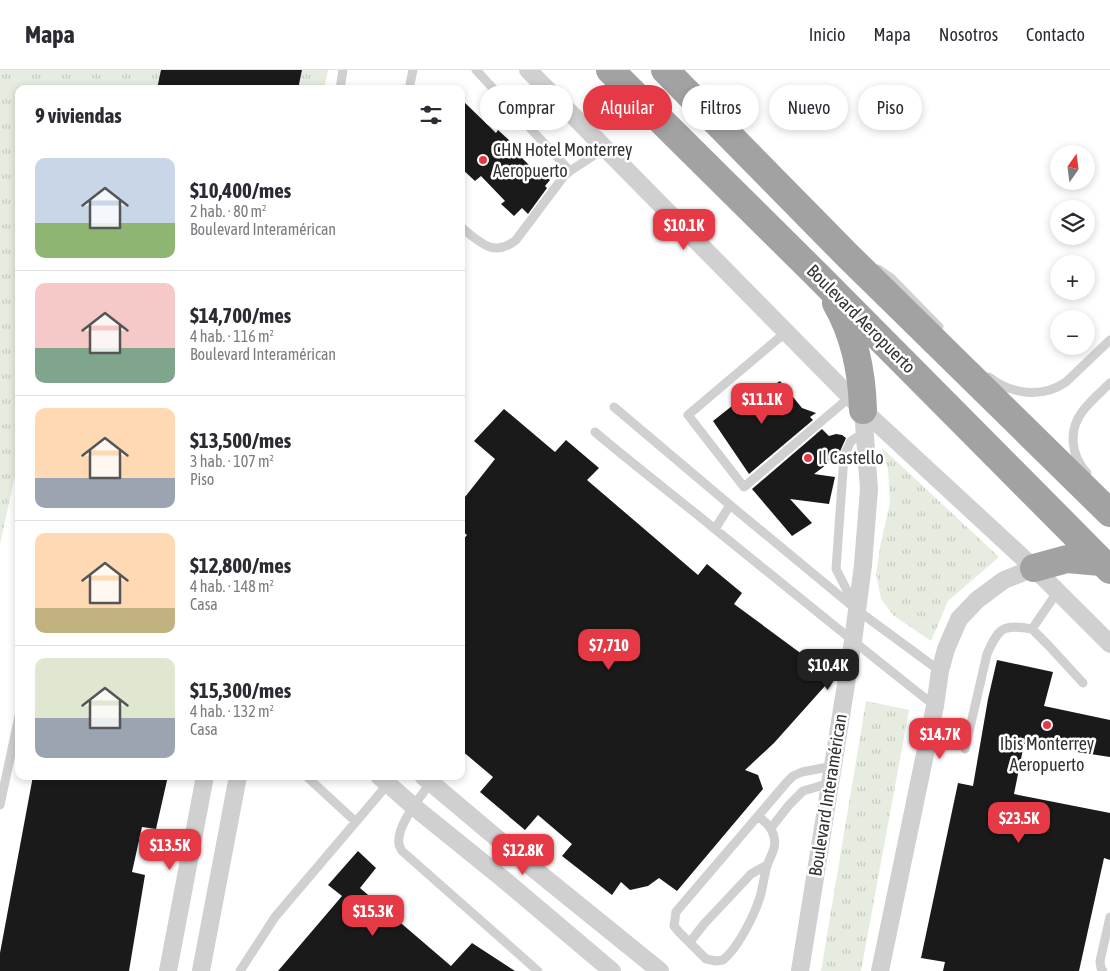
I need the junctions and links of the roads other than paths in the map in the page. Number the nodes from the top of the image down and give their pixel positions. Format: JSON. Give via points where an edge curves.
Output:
{"nodes":[{"id":1,"x":343,"y":70,"type":"edge"},
{"id":2,"x":413,"y":70,"type":"edge"},
{"id":3,"x":476,"y":70,"type":"edge"},
{"id":4,"x":528,"y":70,"type":"edge"},
{"id":5,"x":610,"y":70,"type":"edge"},
{"id":6,"x":671,"y":74,"type":"edge"},
{"id":7,"x":341,"y":85,"type":"edge"},
{"id":8,"x":410,"y":85,"type":"edge"},
{"id":9,"x":490,"y":85,"type":"edge"},
{"id":10,"x":542,"y":85,"type":"edge"},
{"id":11,"x":573,"y":116,"type":"edge"},
{"id":12,"x":532,"y":130,"type":"edge"},
{"id":13,"x":605,"y":148,"type":"junction"},
{"id":14,"x":570,"y":171,"type":"junction"},
{"id":15,"x":465,"y":231,"type":"edge"},
{"id":16,"x":848,"y":256,"type":"junction"},
{"id":17,"x":817,"y":275,"type":"junction"},
{"id":18,"x":786,"y":332,"type":"junction"},
{"id":19,"x":948,"y":336,"type":"dead end"},
{"id":20,"x":1110,"y":340,"type":"edge"},
{"id":21,"x":981,"y":369,"type":"dead end"},
{"id":22,"x":1110,"y":383,"type":"edge"},
{"id":23,"x":614,"y":407,"type":"dead end"},
{"id":24,"x":859,"y":413,"type":"junction"},
{"id":25,"x":595,"y":432,"type":"dead end"},
{"id":26,"x":1092,"y":478,"type":"dead end"},
{"id":27,"x":730,"y":505,"type":"junction"},
{"id":28,"x":1110,"y":513,"type":"edge"},
{"id":29,"x":715,"y":528,"type":"junction"},
{"id":30,"x":1106,"y":566,"type":"edge"},
{"id":31,"x":1034,"y":568,"type":"junction"},
{"id":32,"x":1058,"y":591,"type":"junction"},
{"id":33,"x":857,"y":610,"type":"junction"},
{"id":34,"x":1032,"y":629,"type":"junction"},
{"id":35,"x":853,"y":641,"type":"junction"},
{"id":36,"x":1110,"y":644,"type":"edge"},
{"id":37,"x":940,"y":671,"type":"junction"},
{"id":38,"x":1083,"y":683,"type":"dead end"},
{"id":39,"x":935,"y":706,"type":"junction"},
{"id":40,"x":15,"y":735,"type":"edge"},
{"id":41,"x":965,"y":749,"type":"dead end"},
{"id":42,"x":831,"y":774,"type":"junction"},
{"id":43,"x":204,"y":780,"type":"edge"},
{"id":44,"x":237,"y":780,"type":"edge"},
{"id":45,"x":310,"y":780,"type":"edge"},
{"id":46,"x":383,"y":780,"type":"edge"},
{"id":47,"x":426,"y":780,"type":"edge"},
{"id":48,"x":428,"y":780,"type":"edge"},
{"id":49,"x":0,"y":805,"type":"edge"},
{"id":50,"x":413,"y":806,"type":"junction"},
{"id":51,"x":758,"y":816,"type":"junction"},
{"id":52,"x":356,"y":822,"type":"junction"},
{"id":53,"x":771,"y":828,"type":"junction"},
{"id":54,"x":518,"y":856,"type":"junction"},
{"id":55,"x":767,"y":865,"type":"junction"},
{"id":56,"x":502,"y":878,"type":"junction"},
{"id":57,"x":1110,"y":917,"type":"edge"},
{"id":58,"x":1109,"y":930,"type":"edge"},
{"id":59,"x":690,"y":942,"type":"junction"},
{"id":60,"x":168,"y":971,"type":"edge"},
{"id":61,"x":201,"y":971,"type":"edge"},
{"id":62,"x":240,"y":971,"type":"edge"},
{"id":63,"x":538,"y":971,"type":"edge"},
{"id":64,"x":612,"y":971,"type":"edge"},
{"id":65,"x":660,"y":971,"type":"edge"},
{"id":66,"x":800,"y":971,"type":"edge"},
{"id":67,"x":880,"y":971,"type":"edge"},
{"id":68,"x":1103,"y":971,"type":"edge"}],
"edges":[{"from":1,"to":7,"type":"lane"},
{"from":2,"to":8,"type":"lane"},
{"from":3,"to":9,"type":"lane"},
{"from":4,"to":10,"type":"street"},
{"from":5,"to":17,"type":"highway","name":"Boulevard Aeropuerto"},
{"from":6,"to":16,"type":"highway","name":"Boulevard Aeropuerto"},
{"from":11,"to":13,"type":"street"},
{"from":12,"to":14,"type":"lane"},
{"from":13,"to":14,"type":"lane"},
{"from":13,"to":18,"type":"street"},
{"from":14,"to":15,"type":"lane","via":[[508,246],[490,247]]},
{"from":16,"to":19,"type":"lane","via":[[891,278]]},
{"from":16,"to":28,"type":"highway","name":"Boulevard Aeropuerto"},
{"from":17,"to":24,"type":"highway","via":[[840,311],[856,350],[862,390]]},
{"from":17,"to":30,"type":"highway","name":"Boulevard Aeropuerto"},
{"from":18,"to":24,"type":"street"},
{"from":18,"to":24,"type":"lane","via":[[688,415],[744,487]]},
{"from":20,"to":21,"type":"lane","via":[[1066,382],[1037,393],[1005,388]]},
{"from":22,"to":26,"type":"lane","via":[[1083,410],[1074,427],[1076,457]]},
{"from":23,"to":27,"type":"lane"},
{"from":24,"to":31,"type":"street"},
{"from":24,"to":33,"type":"street","name":"Boulevard Interamérican","via":[[869,488]]},
{"from":24,"to":33,"type":"lane","via":[[844,456],[836,569]]},
{"from":25,"to":29,"type":"lane"},
{"from":27,"to":29,"type":"lane"},
{"from":27,"to":33,"type":"lane"},
{"from":29,"to":35,"type":"lane"},
{"from":30,"to":31,"type":"highway","via":[[1067,559]]},
{"from":31,"to":32,"type":"street"},
{"from":31,"to":37,"type":"street","via":[[1004,580],[977,600],[959,619]]},
{"from":32,"to":34,"type":"lane"},
{"from":32,"to":36,"type":"street"},
{"from":33,"to":35,"type":"street","name":"Boulevard Interamérican"},
{"from":33,"to":37,"type":"lane"},
{"from":34,"to":38,"type":"lane"},
{"from":34,"to":41,"type":"lane","via":[[1005,628],[992,642]]},
{"from":35,"to":39,"type":"lane"},
{"from":35,"to":42,"type":"street","name":"Boulevard Interamérican"},
{"from":37,"to":39,"type":"street"},
{"from":39,"to":67,"type":"street"},
{"from":40,"to":49,"type":"lane"},
{"from":42,"to":51,"type":"lane","via":[[802,772],[794,776]]},
{"from":42,"to":53,"type":"lane","via":[[790,804]]},
{"from":42,"to":66,"type":"street","name":"Boulevard Interamérican"},
{"from":43,"to":60,"type":"street"},
{"from":44,"to":61,"type":"street"},
{"from":45,"to":52,"type":"lane"},
{"from":46,"to":50,"type":"street"},
{"from":46,"to":52,"type":"lane"},
{"from":47,"to":50,"type":"lane"},
{"from":48,"to":54,"type":"street"},
{"from":50,"to":56,"type":"street"},
{"from":50,"to":63,"type":"lane","via":[[400,831],[402,851]]},
{"from":51,"to":53,"type":"lane"},
{"from":51,"to":59,"type":"lane","via":[[676,912],[674,926]]},
{"from":52,"to":62,"type":"lane","via":[[275,917]]},
{"from":53,"to":55,"type":"lane","via":[[775,844]]},
{"from":54,"to":56,"type":"street"},
{"from":54,"to":65,"type":"street"},
{"from":55,"to":59,"type":"lane","via":[[751,874]]},
{"from":55,"to":59,"type":"lane","via":[[752,916],[727,957],[716,961],[706,958]]},
{"from":56,"to":64,"type":"street"},
{"from":57,"to":58,"type":"lane"},
{"from":58,"to":68,"type":"lane","via":[[1100,964]]}]}
